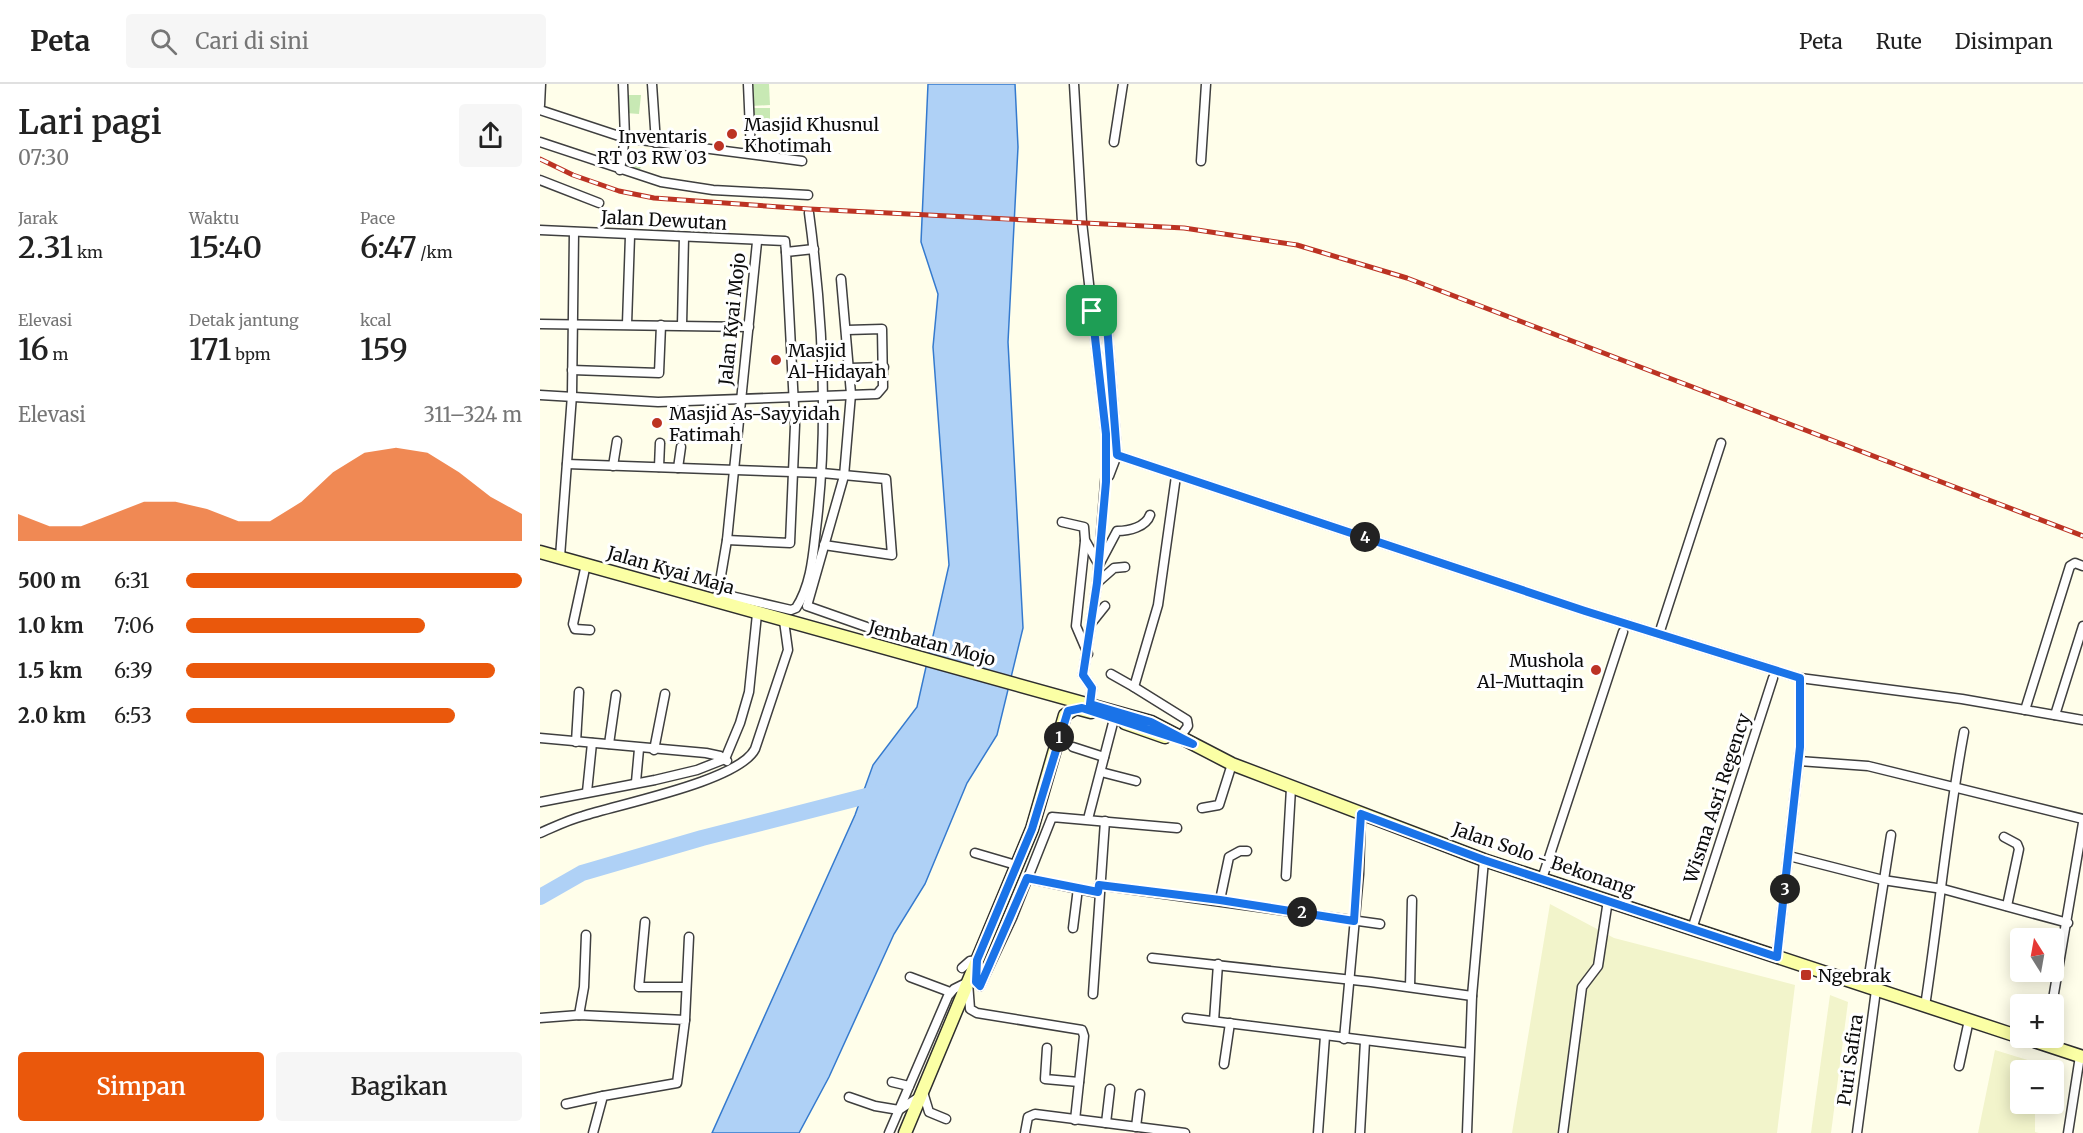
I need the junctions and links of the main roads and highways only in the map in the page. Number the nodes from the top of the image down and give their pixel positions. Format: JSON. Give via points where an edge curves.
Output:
{"nodes":[{"id":1,"x":540,"y":552,"type":"edge"},
{"id":2,"x":788,"y":622,"type":"joint"},
{"id":3,"x":1065,"y":696,"type":"joint"},
{"id":4,"x":1193,"y":744,"type":"junction"},
{"id":5,"x":2010,"y":1033,"type":"edge"},
{"id":6,"x":2061,"y":1048,"type":"edge"},
{"id":7,"x":2081,"y":1057,"type":"edge"},
{"id":8,"x":905,"y":1133,"type":"edge"}],
"edges":[{"from":1,"to":2,"type":"main road","name":"Jalan Kyai Maja","via":[[717,598]]},
{"from":2,"to":3,"type":"main road","name":"Jembatan Mojo"},
{"from":3,"to":4,"type":"main road","name":"Jalan Solo - Bekonang","via":[[1151,722]]},
{"from":4,"to":5,"type":"main road","name":"Jalan Solo - Bekonang","via":[[1291,788],[1484,860]]},
{"from":4,"to":8,"type":"main road","via":[[1082,708],[1071,709],[1065,715],[1032,829]]},
{"from":6,"to":7,"type":"main road","name":"Jalan Solo - Bekonang"}]}
